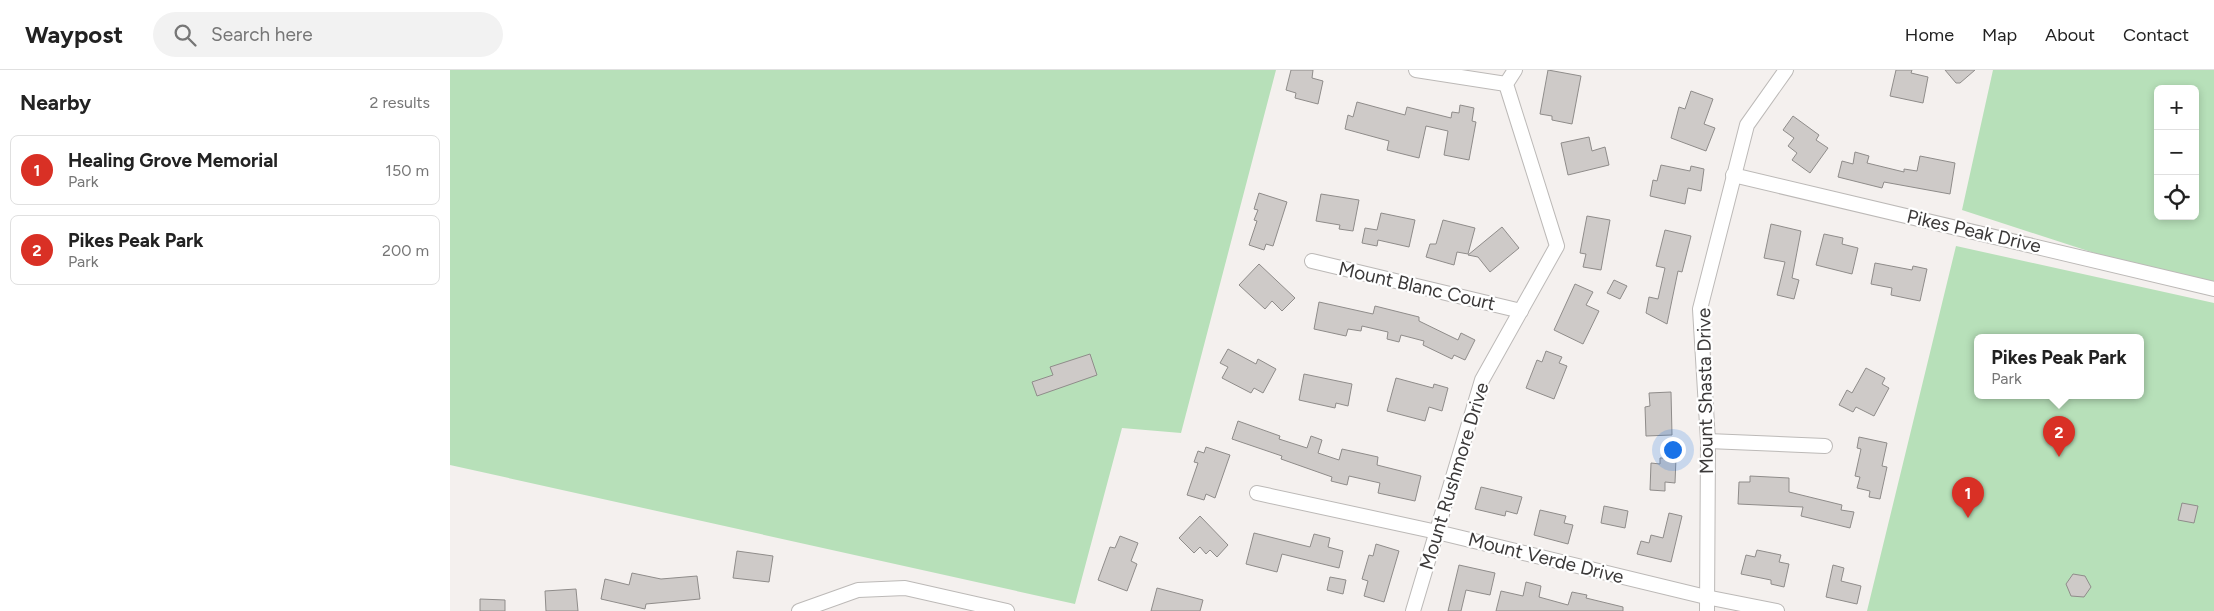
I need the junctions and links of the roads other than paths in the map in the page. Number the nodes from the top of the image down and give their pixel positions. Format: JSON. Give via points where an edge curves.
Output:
{"nodes":[{"id":1,"x":1416,"y":70,"type":"edge"},
{"id":2,"x":1516,"y":70,"type":"edge"},
{"id":3,"x":1786,"y":70,"type":"edge"},
{"id":4,"x":1506,"y":84,"type":"junction"},
{"id":5,"x":1733,"y":175,"type":"junction"},
{"id":6,"x":1312,"y":261,"type":"dead end"},
{"id":7,"x":2214,"y":289,"type":"edge"},
{"id":8,"x":1521,"y":311,"type":"junction"},
{"id":9,"x":1708,"y":441,"type":"junction"},
{"id":10,"x":1825,"y":446,"type":"dead end"},
{"id":11,"x":1257,"y":493,"type":"dead end"},
{"id":12,"x":1437,"y":532,"type":"junction"},
{"id":13,"x":1706,"y":604,"type":"edge"},
{"id":14,"x":798,"y":611,"type":"edge"},
{"id":15,"x":1007,"y":611,"type":"edge"},
{"id":16,"x":1413,"y":611,"type":"edge"},
{"id":17,"x":1777,"y":611,"type":"edge"}],
"edges":[{"from":1,"to":4,"type":"street"},
{"from":2,"to":4,"type":"street"},
{"from":3,"to":5,"type":"street","name":"Mount Shasta Drive","via":[[1747,125]]},
{"from":4,"to":8,"type":"street","name":"Mount Rushmore Drive","via":[[1557,246]]},
{"from":5,"to":7,"type":"street","name":"Pikes Peak Drive"},
{"from":5,"to":9,"type":"street","name":"Mount Shasta Drive","via":[[1700,309]]},
{"from":6,"to":8,"type":"street","name":"Mount Blanc Court"},
{"from":8,"to":12,"type":"street","name":"Mount Rushmore Drive","via":[[1482,380]]},
{"from":9,"to":10,"type":"street"},
{"from":9,"to":13,"type":"street","name":"Mount Shasta Drive"},
{"from":11,"to":12,"type":"street","name":"Mount Verde Drive"},
{"from":12,"to":13,"type":"street","name":"Mount Verde Drive"},
{"from":12,"to":16,"type":"street","name":"Mount Rushmore Drive"},
{"from":13,"to":17,"type":"street","name":"Mount Verde Drive"},
{"from":14,"to":15,"type":"street","via":[[858,590],[905,588]]}]}
